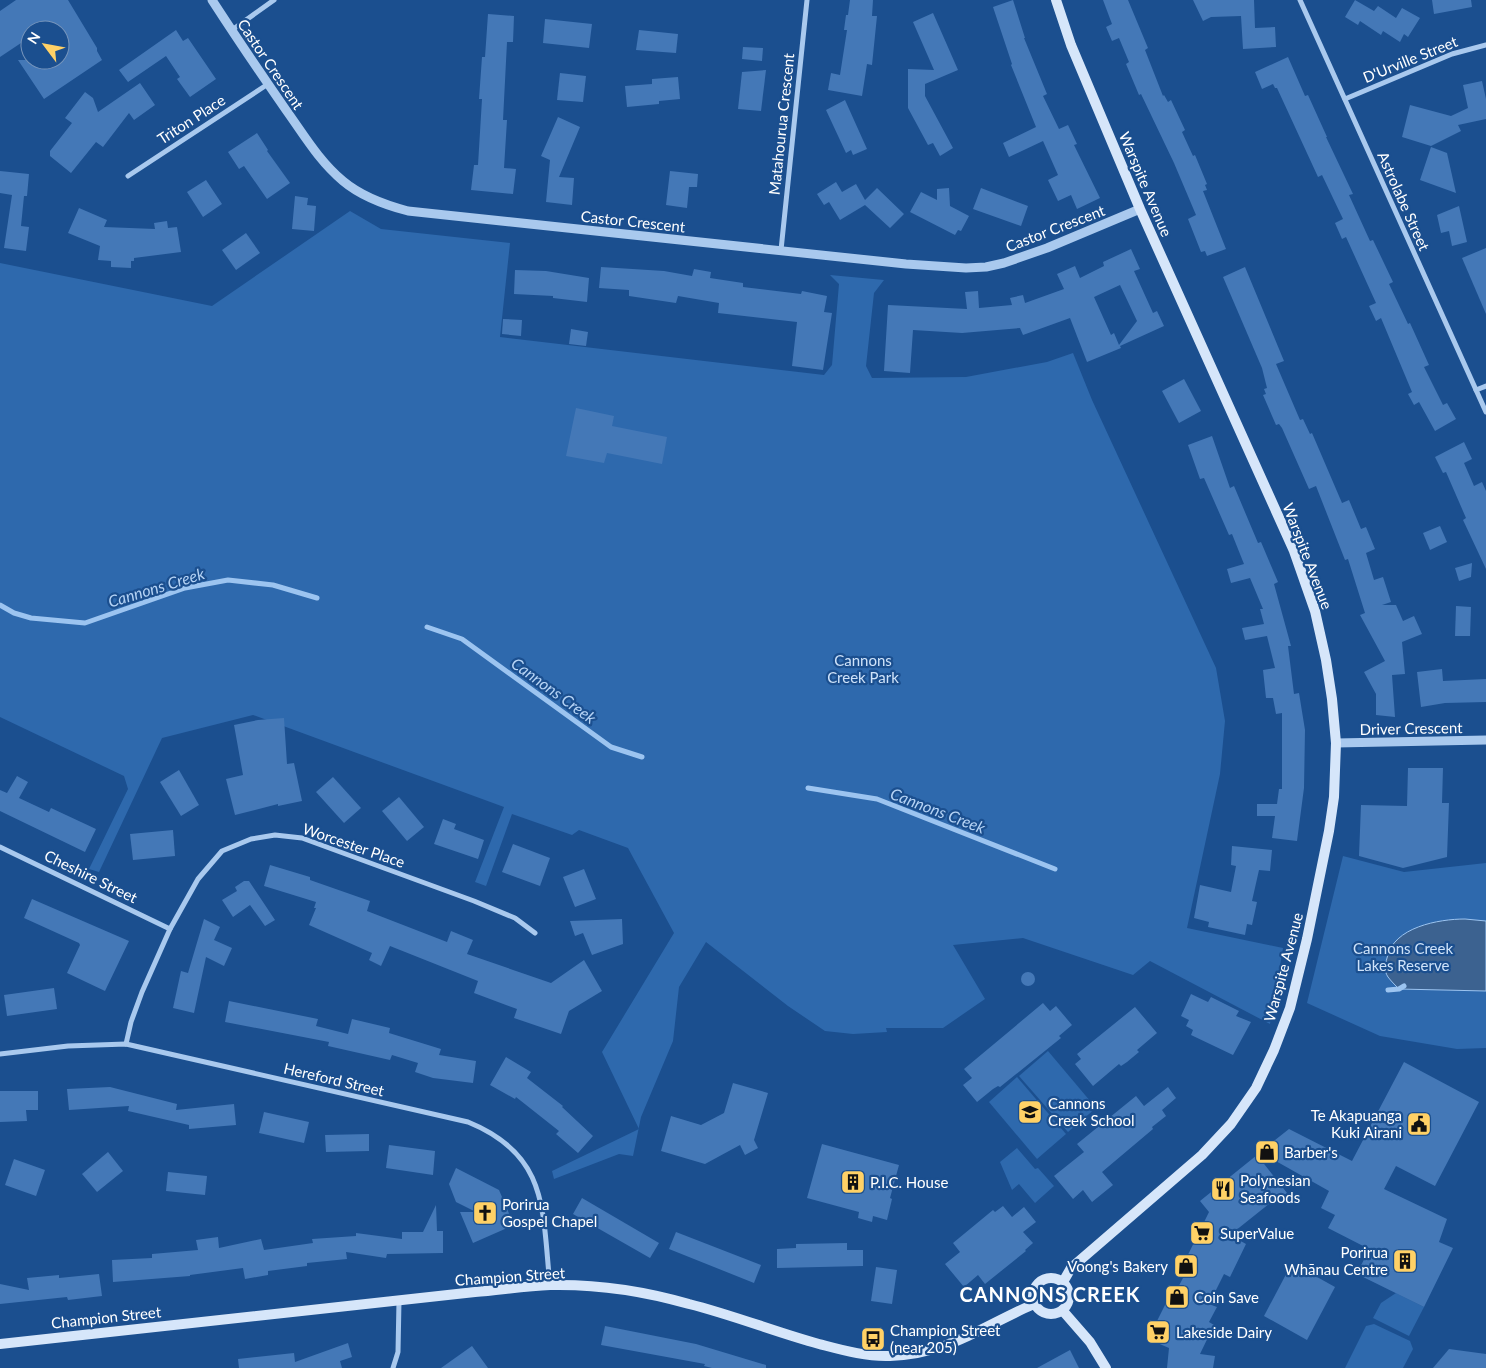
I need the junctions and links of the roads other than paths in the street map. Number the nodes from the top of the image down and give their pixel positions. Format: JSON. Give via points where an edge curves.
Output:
{"nodes":[{"id":1,"x":212,"y":0,"type":"edge"},
{"id":2,"x":274,"y":0,"type":"edge"},
{"id":3,"x":806,"y":0,"type":"edge"},
{"id":4,"x":1056,"y":0,"type":"edge"},
{"id":5,"x":1300,"y":0,"type":"edge"},
{"id":6,"x":232,"y":30,"type":"junction"},
{"id":7,"x":1486,"y":45,"type":"edge"},
{"id":8,"x":268,"y":84,"type":"junction"},
{"id":9,"x":1345,"y":99,"type":"junction"},
{"id":10,"x":128,"y":176,"type":"dead end"},
{"id":11,"x":1140,"y":209,"type":"junction"},
{"id":12,"x":781,"y":250,"type":"junction"},
{"id":13,"x":1486,"y":386,"type":"edge"},
{"id":14,"x":1476,"y":390,"type":"junction"},
{"id":15,"x":1486,"y":412,"type":"edge"},
{"id":16,"x":1486,"y":740,"type":"edge"},
{"id":17,"x":1336,"y":743,"type":"junction"},
{"id":18,"x":0,"y":846,"type":"edge"},
{"id":19,"x":170,"y":929,"type":"junction"},
{"id":20,"x":535,"y":933,"type":"dead end"},
{"id":21,"x":126,"y":1044,"type":"junction"},
{"id":22,"x":0,"y":1054,"type":"edge"},
{"id":23,"x":1063,"y":1282,"type":"junction"},
{"id":24,"x":550,"y":1285,"type":"junction"},
{"id":25,"x":399,"y":1301,"type":"junction"},
{"id":26,"x":1034,"y":1304,"type":"junction"},
{"id":27,"x":1063,"y":1311,"type":"junction"},
{"id":28,"x":0,"y":1344,"type":"edge"},
{"id":29,"x":393,"y":1368,"type":"edge"},
{"id":30,"x":1106,"y":1368,"type":"edge"}],
"edges":[{"from":1,"to":6,"type":"street","name":"Castor Crescent"},
{"from":2,"to":6,"type":"street"},
{"from":3,"to":12,"type":"street","name":"Matahourua Crescent"},
{"from":4,"to":11,"type":"main road","name":"Warspite Avenue","via":[[1071,45]]},
{"from":5,"to":9,"type":"street","name":"Astrolabe Street"},
{"from":6,"to":8,"type":"street","name":"Castor Crescent"},
{"from":7,"to":9,"type":"street","name":"D'Urville Street","via":[[1452,54]]},
{"from":8,"to":10,"type":"street","name":"Triton Place"},
{"from":8,"to":12,"type":"street","name":"Castor Crescent","via":[[325,164],[366,197],[390,206],[429,214]]},
{"from":9,"to":14,"type":"street","name":"Astrolabe Street"},
{"from":11,"to":12,"type":"street","name":"Castor Crescent","via":[[1022,258],[986,267],[938,266]]},
{"from":11,"to":17,"type":"main road","name":"Warspite Avenue","via":[[1294,551],[1315,611],[1326,660]]},
{"from":13,"to":14,"type":"street"},
{"from":14,"to":15,"type":"street","name":"Astrolabe Street"},
{"from":16,"to":17,"type":"street","name":"Driver Crescent"},
{"from":17,"to":23,"type":"main road","name":"Warspite Avenue","via":[[1334,797],[1308,940],[1290,1008],[1256,1088],[1231,1124],[1202,1155],[1071,1268]]},
{"from":18,"to":19,"type":"street","name":"Cheshire Street"},
{"from":19,"to":20,"type":"street","name":"Worcester Place","via":[[198,879],[222,851],[252,839],[275,835],[302,838],[474,900],[515,918]]},
{"from":19,"to":21,"type":"street","name":"Worcester Place","via":[[142,992]]},
{"from":21,"to":22,"type":"street","name":"Hereford Street","via":[[68,1046]]},
{"from":21,"to":24,"type":"street","name":"Hereford Street","via":[[468,1122],[485,1129],[517,1153],[534,1178],[541,1202]]},
{"from":23,"to":26,"type":"main road","via":[[1051,1278],[1039,1282],[1033,1293]]},
{"from":23,"to":27,"type":"main road","via":[[1069,1293]]},
{"from":24,"to":25,"type":"main road","name":"Champion Street"},
{"from":24,"to":26,"type":"main road","name":"Champion Street","via":[[643,1293],[688,1303],[849,1352],[890,1356],[956,1343]]},
{"from":25,"to":28,"type":"main road","name":"Champion Street"},
{"from":25,"to":29,"type":"street","via":[[398,1352]]},
{"from":26,"to":27,"type":"main road","via":[[1048,1314]]},
{"from":27,"to":30,"type":"main road","via":[[1090,1342]]}]}
